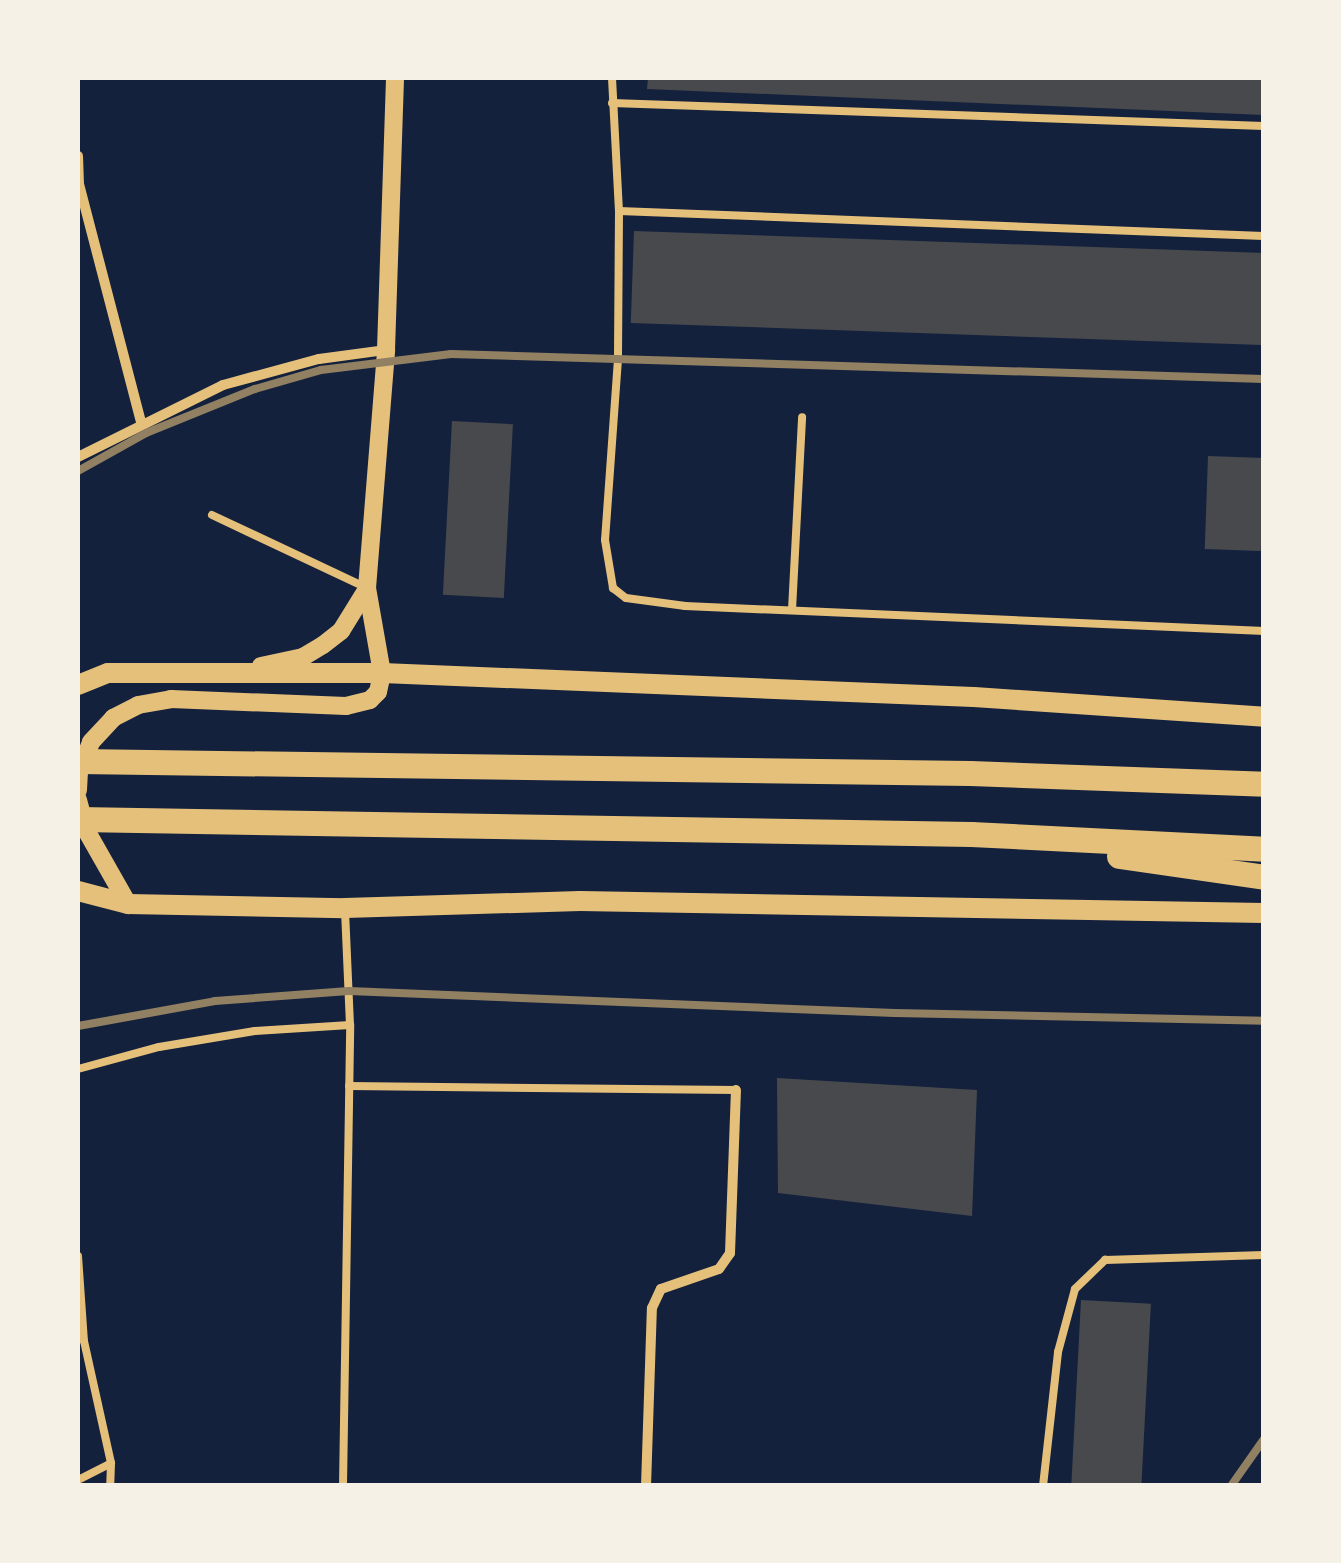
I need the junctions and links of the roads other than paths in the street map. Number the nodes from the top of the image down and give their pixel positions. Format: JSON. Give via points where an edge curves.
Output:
{"nodes":[{"id":1,"x":394,"y":78,"type":"edge"},
{"id":2,"x":612,"y":78,"type":"edge"},
{"id":3,"x":612,"y":103,"type":"junction"},
{"id":4,"x":1264,"y":126,"type":"edge"},
{"id":5,"x":78,"y":156,"type":"edge"},
{"id":6,"x":78,"y":184,"type":"edge"},
{"id":7,"x":619,"y":211,"type":"junction"},
{"id":8,"x":1264,"y":236,"type":"edge"},
{"id":9,"x":386,"y":350,"type":"junction"},
{"id":10,"x":802,"y":417,"type":"dead end"},
{"id":11,"x":141,"y":422,"type":"junction"},
{"id":12,"x":78,"y":458,"type":"edge"},
{"id":13,"x":212,"y":515,"type":"dead end"},
{"id":14,"x":367,"y":588,"type":"junction"},
{"id":15,"x":792,"y":610,"type":"junction"},
{"id":16,"x":1264,"y":631,"type":"edge"},
{"id":17,"x":222,"y":670,"type":"junction"},
{"id":18,"x":108,"y":673,"type":"junction"},
{"id":19,"x":382,"y":673,"type":"junction"},
{"id":20,"x":78,"y":678,"type":"edge"},
{"id":21,"x":78,"y":685,"type":"edge"},
{"id":22,"x":1264,"y":716,"type":"edge"},
{"id":23,"x":78,"y":761,"type":"edge"},
{"id":24,"x":1264,"y":784,"type":"edge"},
{"id":25,"x":78,"y":790,"type":"edge"},
{"id":26,"x":78,"y":800,"type":"edge"},
{"id":27,"x":78,"y":820,"type":"edge"},
{"id":28,"x":971,"y":834,"type":"junction"},
{"id":29,"x":1264,"y":849,"type":"edge"},
{"id":30,"x":1264,"y":877,"type":"edge"},
{"id":31,"x":78,"y":890,"type":"edge"},
{"id":32,"x":78,"y":899,"type":"edge"},
{"id":33,"x":128,"y":904,"type":"junction"},
{"id":34,"x":345,"y":908,"type":"junction"},
{"id":35,"x":1264,"y":913,"type":"edge"},
{"id":36,"x":350,"y":1025,"type":"junction"},
{"id":37,"x":78,"y":1069,"type":"edge"},
{"id":38,"x":350,"y":1086,"type":"junction"},
{"id":39,"x":736,"y":1090,"type":"joint"},
{"id":40,"x":78,"y":1247,"type":"edge"},
{"id":41,"x":1264,"y":1254,"type":"edge"},
{"id":42,"x":78,"y":1256,"type":"edge"},
{"id":43,"x":112,"y":1464,"type":"junction"},
{"id":44,"x":78,"y":1480,"type":"edge"},
{"id":45,"x":110,"y":1486,"type":"edge"},
{"id":46,"x":343,"y":1486,"type":"edge"},
{"id":47,"x":646,"y":1486,"type":"edge"},
{"id":48,"x":1043,"y":1486,"type":"edge"}],
"edges":[{"from":1,"to":9,"type":"street"},
{"from":2,"to":3,"type":"lane"},
{"from":3,"to":4,"type":"lane"},
{"from":3,"to":7,"type":"lane"},
{"from":5,"to":6,"type":"street"},
{"from":6,"to":11,"type":"street"},
{"from":7,"to":8,"type":"lane"},
{"from":7,"to":15,"type":"lane","via":[[618,358],[605,540],[612,588],[626,598],[685,606]]},
{"from":9,"to":11,"type":"street","via":[[259,372]]},
{"from":9,"to":14,"type":"street"},
{"from":10,"to":15,"type":"lane"},
{"from":11,"to":12,"type":"street"},
{"from":13,"to":14,"type":"lane"},
{"from":14,"to":17,"type":"street","via":[[341,631],[303,657]]},
{"from":14,"to":19,"type":"street"},
{"from":15,"to":16,"type":"lane"},
{"from":17,"to":18,"type":"main road"},
{"from":17,"to":19,"type":"main road"},
{"from":18,"to":20,"type":"street"},
{"from":18,"to":21,"type":"main road"},
{"from":19,"to":22,"type":"main road"},
{"from":19,"to":25,"type":"street","via":[[370,700],[346,706],[171,699],[138,704],[91,742]]},
{"from":23,"to":24,"type":"main road","via":[[970,773]]},
{"from":26,"to":33,"type":"street","via":[[86,830]]},
{"from":27,"to":28,"type":"main road"},
{"from":28,"to":29,"type":"main road"},
{"from":28,"to":30,"type":"main road"},
{"from":31,"to":33,"type":"main road"},
{"from":32,"to":33,"type":"street"},
{"from":33,"to":34,"type":"main road"},
{"from":34,"to":35,"type":"main road","via":[[600,901]]},
{"from":34,"to":36,"type":"lane"},
{"from":36,"to":37,"type":"lane","via":[[255,1031]]},
{"from":36,"to":38,"type":"lane"},
{"from":38,"to":39,"type":"lane"},
{"from":38,"to":46,"type":"lane"},
{"from":39,"to":47,"type":"street","via":[[730,1254],[719,1269],[661,1289],[652,1308]]},
{"from":40,"to":42,"type":"lane"},
{"from":41,"to":48,"type":"lane","via":[[1105,1260],[1076,1289],[1058,1352]]},
{"from":42,"to":43,"type":"lane","via":[[84,1341]]},
{"from":43,"to":44,"type":"lane"},
{"from":43,"to":45,"type":"lane"}]}
